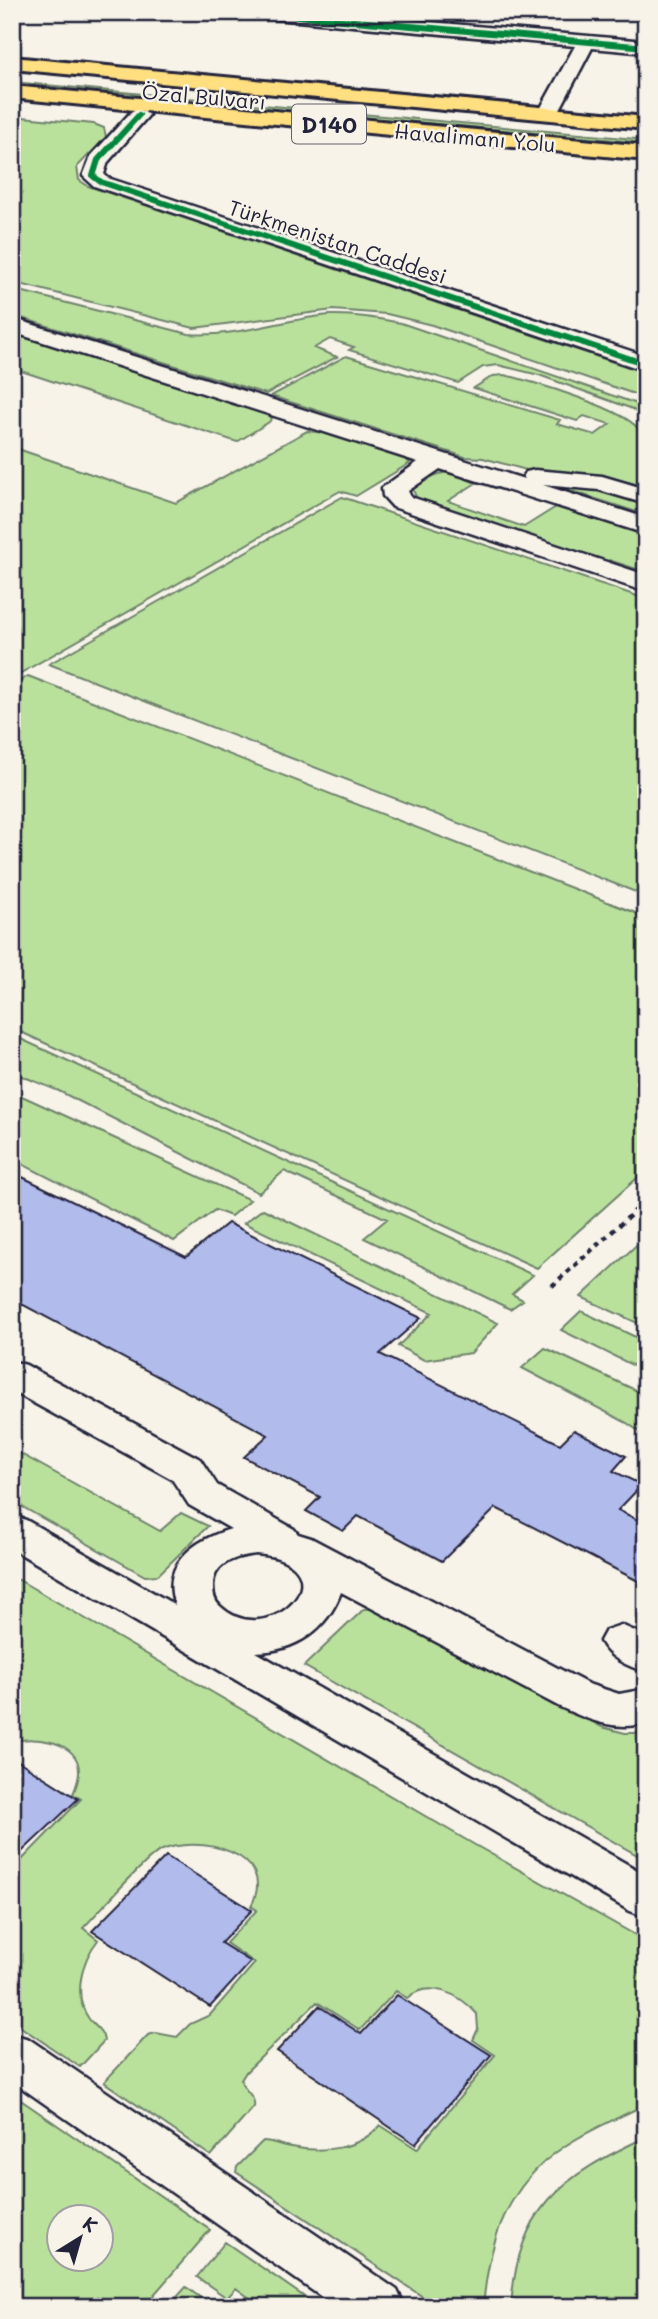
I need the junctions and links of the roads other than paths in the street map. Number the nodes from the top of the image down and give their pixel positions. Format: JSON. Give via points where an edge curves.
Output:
{"nodes":[{"id":1,"x":253,"y":12,"type":"edge"},
{"id":2,"x":567,"y":21,"type":"dead end"},
{"id":3,"x":555,"y":39,"type":"junction"},
{"id":4,"x":586,"y":42,"type":"junction"},
{"id":5,"x":646,"y":47,"type":"edge"},
{"id":6,"x":12,"y":63,"type":"edge"},
{"id":7,"x":12,"y":78,"type":"edge"},
{"id":8,"x":12,"y":92,"type":"edge"},
{"id":9,"x":12,"y":104,"type":"edge"},
{"id":10,"x":548,"y":113,"type":"junction"},
{"id":11,"x":139,"y":116,"type":"junction"},
{"id":12,"x":646,"y":123,"type":"edge"},
{"id":13,"x":646,"y":137,"type":"edge"},
{"id":14,"x":646,"y":153,"type":"edge"},
{"id":15,"x":646,"y":164,"type":"edge"},
{"id":16,"x":12,"y":325,"type":"edge"},
{"id":17,"x":646,"y":364,"type":"edge"},
{"id":18,"x":437,"y":460,"type":"junction"},
{"id":19,"x":479,"y":473,"type":"junction"},
{"id":20,"x":646,"y":497,"type":"edge"},
{"id":21,"x":646,"y":526,"type":"edge"},
{"id":22,"x":646,"y":584,"type":"edge"},
{"id":23,"x":12,"y":1374,"type":"edge"},
{"id":24,"x":12,"y":1530,"type":"edge"},
{"id":25,"x":300,"y":1551,"type":"junction"},
{"id":26,"x":207,"y":1632,"type":"junction"},
{"id":27,"x":646,"y":1705,"type":"edge"},
{"id":28,"x":646,"y":1898,"type":"edge"},
{"id":29,"x":12,"y":2054,"type":"edge"},
{"id":30,"x":379,"y":2307,"type":"edge"}],
"edges":[{"from":1,"to":3,"type":"street"},
{"from":2,"to":3,"type":"street"},
{"from":3,"to":4,"type":"street"},
{"from":4,"to":5,"type":"street"},
{"from":4,"to":10,"type":"street"},
{"from":6,"to":10,"type":"highway"},
{"from":7,"to":13,"type":"highway","name":"Özal Bulvarı","number":"D140"},
{"from":8,"to":14,"type":"highway","name":"Havalimanı Yolu","number":"D140"},
{"from":9,"to":11,"type":"highway"},
{"from":10,"to":12,"type":"highway"},
{"from":11,"to":15,"type":"highway"},
{"from":11,"to":17,"type":"street","name":"Türkmenistan Caddesi","via":[[98,159],[93,176],[101,182]]},
{"from":16,"to":18,"type":"street"},
{"from":18,"to":19,"type":"street"},
{"from":18,"to":22,"type":"street","via":[[395,488],[402,502]]},
{"from":19,"to":20,"type":"street","via":[[588,481]]},
{"from":19,"to":21,"type":"street"},
{"from":23,"to":25,"type":"street","via":[[186,1469],[203,1495]]},
{"from":24,"to":26,"type":"street"},
{"from":25,"to":26,"type":"street","via":[[320,1574],[322,1595],[306,1619],[291,1629],[253,1636]]},
{"from":25,"to":26,"type":"street","via":[[276,1541],[246,1540],[218,1548],[203,1559],[190,1586]]},
{"from":25,"to":27,"type":"street","via":[[573,1695],[604,1708]]},
{"from":26,"to":28,"type":"street"},
{"from":29,"to":30,"type":"street"}]}
